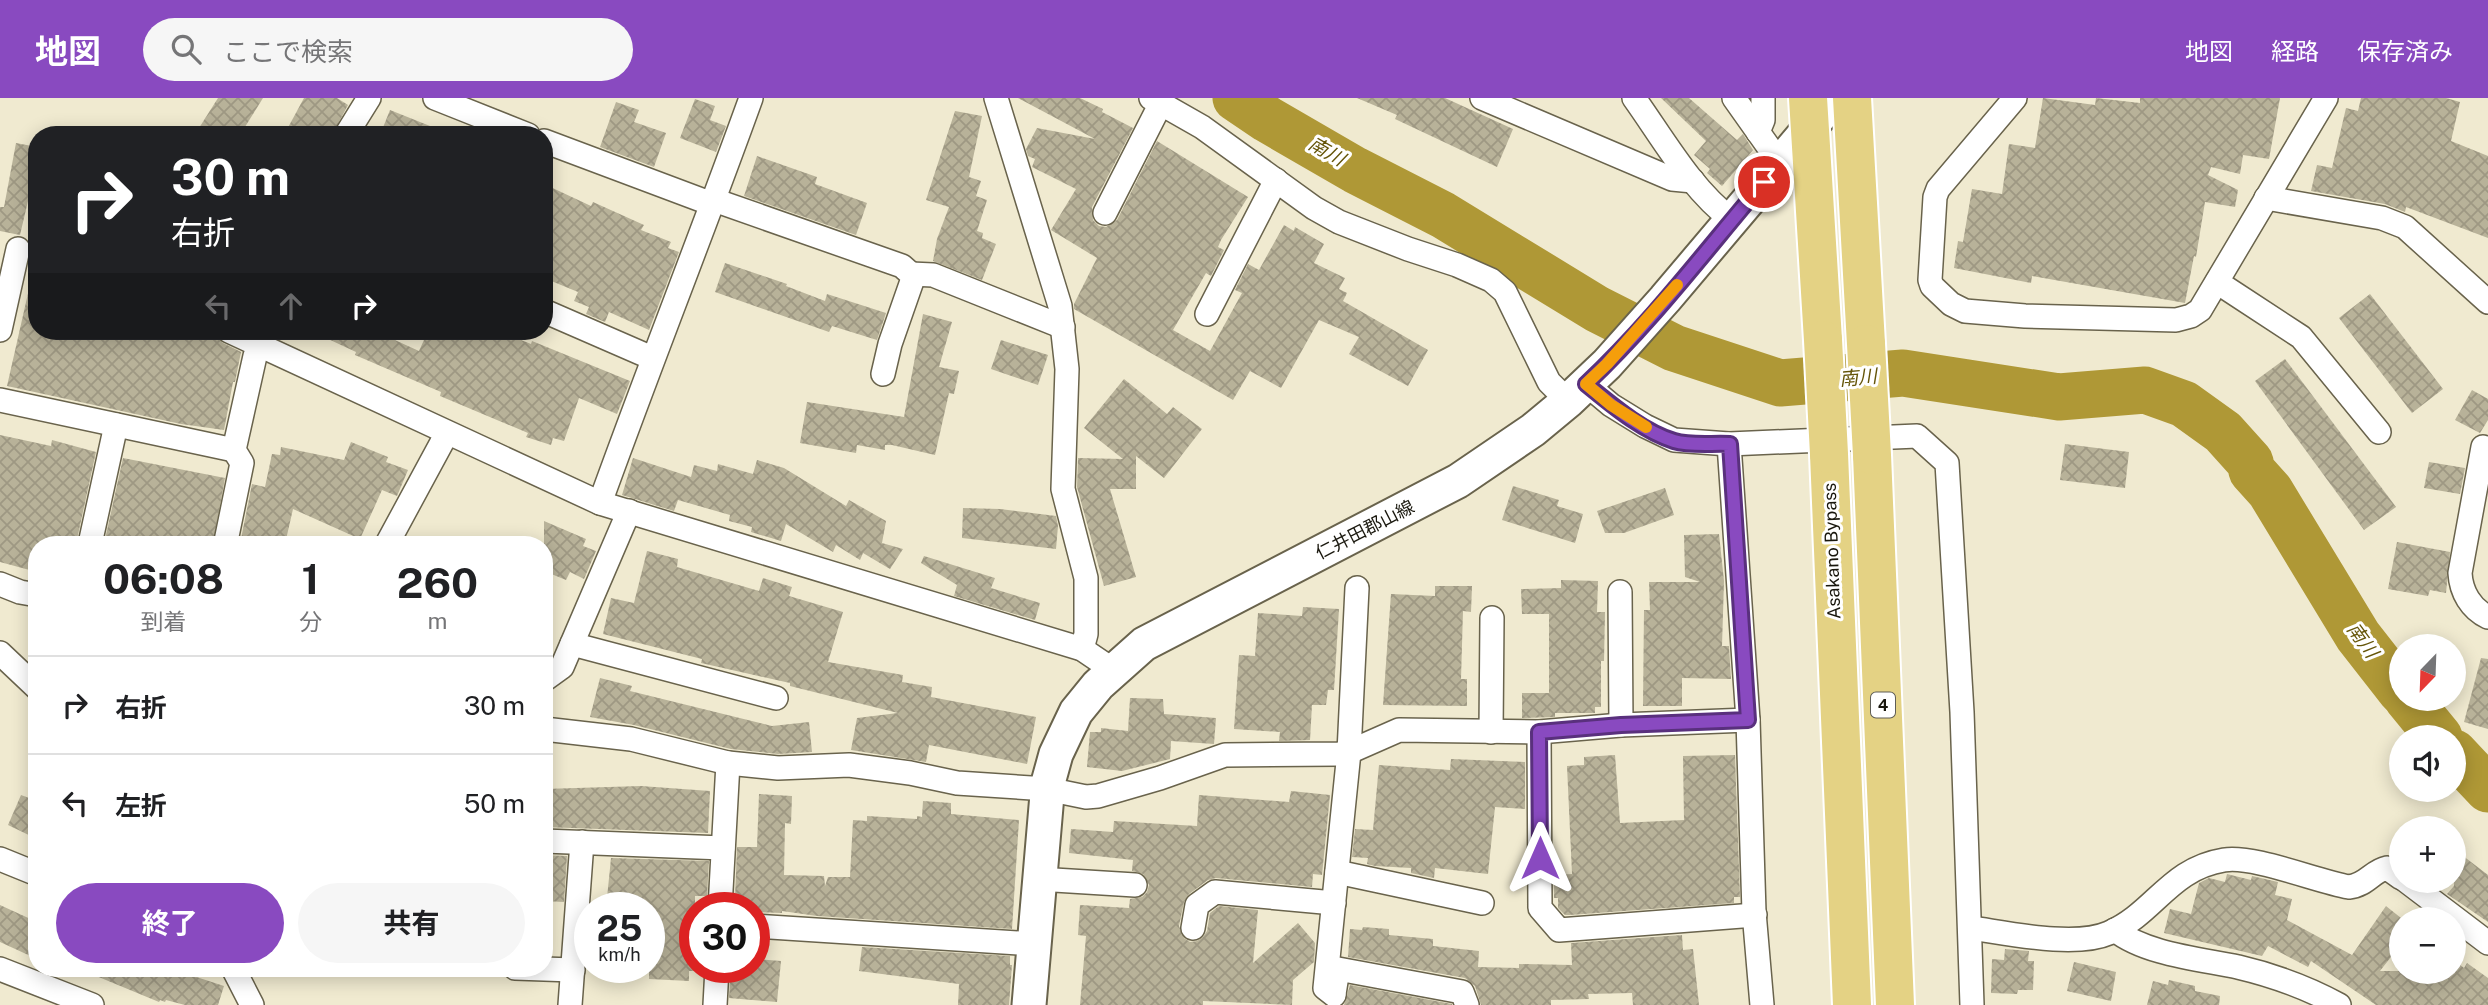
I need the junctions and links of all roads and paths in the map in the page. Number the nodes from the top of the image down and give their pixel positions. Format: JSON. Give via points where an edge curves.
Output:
{"nodes":[{"id":1,"x":369,"y":98,"type":"edge"},
{"id":2,"x":435,"y":98,"type":"edge"},
{"id":3,"x":751,"y":98,"type":"edge"},
{"id":4,"x":996,"y":98,"type":"edge"},
{"id":5,"x":1482,"y":98,"type":"edge"},
{"id":6,"x":1634,"y":98,"type":"edge"},
{"id":7,"x":1734,"y":98,"type":"edge"},
{"id":8,"x":1763,"y":98,"type":"edge"},
{"id":9,"x":1835,"y":98,"type":"edge"},
{"id":10,"x":1852,"y":98,"type":"edge"},
{"id":11,"x":2015,"y":98,"type":"edge"},
{"id":12,"x":2326,"y":98,"type":"edge"},
{"id":13,"x":1156,"y":101,"type":"edge"},
{"id":14,"x":1808,"y":114,"type":"edge"},
{"id":15,"x":352,"y":126,"type":"edge"},
{"id":16,"x":505,"y":126,"type":"edge"},
{"id":17,"x":1758,"y":132,"type":"junction"},
{"id":18,"x":553,"y":144,"type":"edge"},
{"id":19,"x":1780,"y":163,"type":"junction"},
{"id":20,"x":1276,"y":180,"type":"junction"},
{"id":21,"x":1693,"y":181,"type":"junction"},
{"id":22,"x":2266,"y":198,"type":"junction"},
{"id":23,"x":714,"y":200,"type":"junction"},
{"id":24,"x":1105,"y":213,"type":"dead end"},
{"id":25,"x":1732,"y":220,"type":"junction"},
{"id":26,"x":18,"y":250,"type":"edge"},
{"id":27,"x":911,"y":274,"type":"junction"},
{"id":28,"x":2217,"y":282,"type":"junction"},
{"id":29,"x":2488,"y":302,"type":"edge"},
{"id":30,"x":1207,"y":314,"type":"dead end"},
{"id":31,"x":553,"y":315,"type":"edge"},
{"id":32,"x":1063,"y":327,"type":"junction"},
{"id":33,"x":0,"y":330,"type":"edge"},
{"id":34,"x":248,"y":340,"type":"edge"},
{"id":35,"x":261,"y":346,"type":"junction"},
{"id":36,"x":652,"y":358,"type":"junction"},
{"id":37,"x":883,"y":374,"type":"dead end"},
{"id":38,"x":1587,"y":383,"type":"junction"},
{"id":39,"x":0,"y":400,"type":"edge"},
{"id":40,"x":116,"y":425,"type":"junction"},
{"id":41,"x":2379,"y":432,"type":"dead end"},
{"id":42,"x":447,"y":433,"type":"junction"},
{"id":43,"x":1730,"y":444,"type":"junction"},
{"id":44,"x":2483,"y":447,"type":"dead end"},
{"id":45,"x":234,"y":450,"type":"junction"},
{"id":46,"x":2482,"y":489,"type":"edge"},
{"id":47,"x":600,"y":503,"type":"junction"},
{"id":48,"x":629,"y":511,"type":"junction"},
{"id":49,"x":92,"y":536,"type":"edge"},
{"id":50,"x":227,"y":536,"type":"edge"},
{"id":51,"x":391,"y":536,"type":"edge"},
{"id":52,"x":0,"y":584,"type":"edge"},
{"id":53,"x":1357,"y":588,"type":"dead end"},
{"id":54,"x":1620,"y":592,"type":"dead end"},
{"id":55,"x":28,"y":593,"type":"edge"},
{"id":56,"x":2488,"y":617,"type":"edge"},
{"id":57,"x":1492,"y":618,"type":"dead end"},
{"id":58,"x":572,"y":644,"type":"junction"},
{"id":59,"x":1082,"y":649,"type":"junction"},
{"id":60,"x":0,"y":653,"type":"edge"},
{"id":61,"x":1113,"y":670,"type":"junction"},
{"id":62,"x":553,"y":674,"type":"edge"},
{"id":63,"x":28,"y":679,"type":"edge"},
{"id":64,"x":776,"y":698,"type":"dead end"},
{"id":65,"x":1748,"y":720,"type":"junction"},
{"id":66,"x":1621,"y":725,"type":"junction"},
{"id":67,"x":553,"y":730,"type":"edge"},
{"id":68,"x":1491,"y":732,"type":"junction"},
{"id":69,"x":1539,"y":732,"type":"junction"},
{"id":70,"x":1349,"y":752,"type":"junction"},
{"id":71,"x":728,"y":763,"type":"junction"},
{"id":72,"x":1047,"y":789,"type":"junction"},
{"id":73,"x":553,"y":841,"type":"edge"},
{"id":74,"x":1844,"y":841,"type":"junction"},
{"id":75,"x":582,"y":842,"type":"junction"},
{"id":76,"x":723,"y":848,"type":"junction"},
{"id":77,"x":0,"y":859,"type":"edge"},
{"id":78,"x":2389,"y":869,"type":"edge"},
{"id":79,"x":28,"y":870,"type":"edge"},
{"id":80,"x":1337,"y":872,"type":"junction"},
{"id":81,"x":1038,"y":879,"type":"junction"},
{"id":82,"x":1135,"y":885,"type":"dead end"},
{"id":83,"x":721,"y":892,"type":"edge"},
{"id":84,"x":2422,"y":893,"type":"edge"},
{"id":85,"x":1334,"y":903,"type":"junction"},
{"id":86,"x":1482,"y":903,"type":"dead end"},
{"id":87,"x":1755,"y":915,"type":"junction"},
{"id":88,"x":770,"y":927,"type":"edge"},
{"id":89,"x":1193,"y":928,"type":"dead end"},
{"id":90,"x":1971,"y":928,"type":"junction"},
{"id":91,"x":2115,"y":930,"type":"junction"},
{"id":92,"x":2488,"y":943,"type":"edge"},
{"id":93,"x":1034,"y":944,"type":"junction"},
{"id":94,"x":0,"y":969,"type":"edge"},
{"id":95,"x":553,"y":969,"type":"edge"},
{"id":96,"x":573,"y":970,"type":"junction"},
{"id":97,"x":238,"y":977,"type":"edge"},
{"id":98,"x":716,"y":983,"type":"edge"},
{"id":99,"x":1333,"y":1000,"type":"edge"},
{"id":100,"x":92,"y":1005,"type":"edge"},
{"id":101,"x":252,"y":1005,"type":"edge"},
{"id":102,"x":570,"y":1005,"type":"edge"},
{"id":103,"x":715,"y":1005,"type":"edge"},
{"id":104,"x":1029,"y":1005,"type":"edge"},
{"id":105,"x":1467,"y":1005,"type":"edge"},
{"id":106,"x":1762,"y":1005,"type":"edge"},
{"id":107,"x":1841,"y":1005,"type":"edge"},
{"id":108,"x":1852,"y":1005,"type":"edge"},
{"id":109,"x":1897,"y":1005,"type":"edge"},
{"id":110,"x":1972,"y":1005,"type":"edge"},
{"id":111,"x":2339,"y":1005,"type":"edge"}],
"edges":[{"from":1,"to":15,"type":"street"},
{"from":2,"to":16,"type":"street"},
{"from":3,"to":23,"type":"street"},
{"from":4,"to":32,"type":"street"},
{"from":5,"to":21,"type":"street","via":[[1672,179]]},
{"from":6,"to":21,"type":"street"},
{"from":7,"to":17,"type":"street"},
{"from":8,"to":17,"type":"street"},
{"from":9,"to":14,"type":"main road","name":"仁井田郡山線"},
{"from":10,"to":109,"type":"highway","number":"4","bridge":true},
{"from":11,"to":28,"type":"street","via":[[1942,182],[1935,197],[1930,280],[1951,304],[1965,311],[2025,316],[2176,320],[2200,310]]},
{"from":12,"to":22,"type":"street"},
{"from":13,"to":20,"type":"street","via":[[1202,127]]},
{"from":13,"to":24,"type":"street"},
{"from":14,"to":19,"type":"main road","name":"仁井田郡山線"},
{"from":14,"to":74,"type":"highway","name":"Asakano Bypass","bridge":true,"via":[[1829,454]]},
{"from":17,"to":19,"type":"street"},
{"from":18,"to":23,"type":"street","via":[[704,201]]},
{"from":19,"to":25,"type":"main road","name":"仁井田郡山線"},
{"from":20,"to":30,"type":"street"},
{"from":20,"to":38,"type":"street","via":[[1339,222],[1491,279],[1505,292],[1549,382]]},
{"from":21,"to":25,"type":"street","via":[[1712,205]]},
{"from":22,"to":28,"type":"street"},
{"from":22,"to":29,"type":"street","via":[[2382,218],[2405,227]]},
{"from":23,"to":27,"type":"street"},
{"from":23,"to":36,"type":"street"},
{"from":25,"to":38,"type":"main road","name":"仁井田郡山線"},
{"from":26,"to":33,"type":"street"},
{"from":27,"to":32,"type":"street","via":[[933,275]]},
{"from":27,"to":37,"type":"street"},
{"from":28,"to":41,"type":"street","via":[[2301,337]]},
{"from":31,"to":36,"type":"street"},
{"from":32,"to":59,"type":"street","via":[[1067,369],[1063,489],[1086,578]]},
{"from":34,"to":35,"type":"street"},
{"from":35,"to":42,"type":"street"},
{"from":35,"to":45,"type":"street"},
{"from":36,"to":47,"type":"street"},
{"from":38,"to":43,"type":"street","via":[[1611,405],[1674,440]]},
{"from":38,"to":61,"type":"main road","name":"仁井田郡山線","via":[[1533,430],[1458,481],[1168,631]]},
{"from":39,"to":40,"type":"street"},
{"from":40,"to":45,"type":"street"},
{"from":40,"to":49,"type":"street"},
{"from":42,"to":47,"type":"street"},
{"from":42,"to":51,"type":"street"},
{"from":43,"to":65,"type":"street"},
{"from":43,"to":90,"type":"street","via":[[1917,436],[1947,463]]},
{"from":44,"to":46,"type":"street"},
{"from":45,"to":50,"type":"street","via":[[242,463]]},
{"from":46,"to":56,"type":"street","via":[[2460,582],[2477,611]]},
{"from":47,"to":48,"type":"street"},
{"from":48,"to":58,"type":"street"},
{"from":48,"to":59,"type":"street"},
{"from":52,"to":55,"type":"street"},
{"from":53,"to":70,"type":"street"},
{"from":54,"to":66,"type":"street"},
{"from":57,"to":68,"type":"street"},
{"from":58,"to":62,"type":"street","via":[[562,667]]},
{"from":58,"to":64,"type":"street"},
{"from":59,"to":61,"type":"street"},
{"from":60,"to":63,"type":"street"},
{"from":61,"to":72,"type":"main road","name":"仁井田郡山線","via":[[1069,724]]},
{"from":65,"to":66,"type":"street"},
{"from":65,"to":87,"type":"street"},
{"from":66,"to":69,"type":"street"},
{"from":67,"to":71,"type":"street","via":[[631,739]]},
{"from":68,"to":69,"type":"street"},
{"from":68,"to":70,"type":"street","via":[[1399,730]]},
{"from":69,"to":87,"type":"street","via":[[1540,908],[1559,930]]},
{"from":70,"to":72,"type":"street","via":[[1225,755],[1098,796]]},
{"from":70,"to":80,"type":"street"},
{"from":71,"to":72,"type":"street","via":[[778,768],[849,765],[957,783]]},
{"from":71,"to":76,"type":"street"},
{"from":72,"to":81,"type":"main road","name":"仁井田郡山線"},
{"from":73,"to":75,"type":"street"},
{"from":74,"to":107,"type":"highway"},
{"from":74,"to":108,"type":"highway","name":"Asakano Bypass"},
{"from":75,"to":76,"type":"street"},
{"from":75,"to":96,"type":"street"},
{"from":76,"to":83,"type":"street"},
{"from":77,"to":79,"type":"street"},
{"from":78,"to":91,"type":"street","via":[[2349,887],[2227,859],[2183,875]]},
{"from":80,"to":85,"type":"street"},
{"from":80,"to":86,"type":"street"},
{"from":81,"to":82,"type":"street"},
{"from":81,"to":93,"type":"main road","name":"仁井田郡山線"},
{"from":84,"to":92,"type":"street"},
{"from":85,"to":89,"type":"street","via":[[1215,892],[1197,905]]},
{"from":85,"to":99,"type":"street","via":[[1325,988]]},
{"from":87,"to":106,"type":"street"},
{"from":88,"to":93,"type":"street"},
{"from":90,"to":91,"type":"street","via":[[2045,939],[2094,937]]},
{"from":90,"to":110,"type":"street"},
{"from":91,"to":111,"type":"street","via":[[2144,947],[2264,974]]},
{"from":93,"to":104,"type":"main road","name":"仁井田郡山線"},
{"from":94,"to":100,"type":"street"},
{"from":95,"to":96,"type":"street"},
{"from":96,"to":102,"type":"street"},
{"from":97,"to":101,"type":"street"},
{"from":98,"to":103,"type":"street"},
{"from":99,"to":105,"type":"street","via":[[1338,969],[1462,992]]}]}
